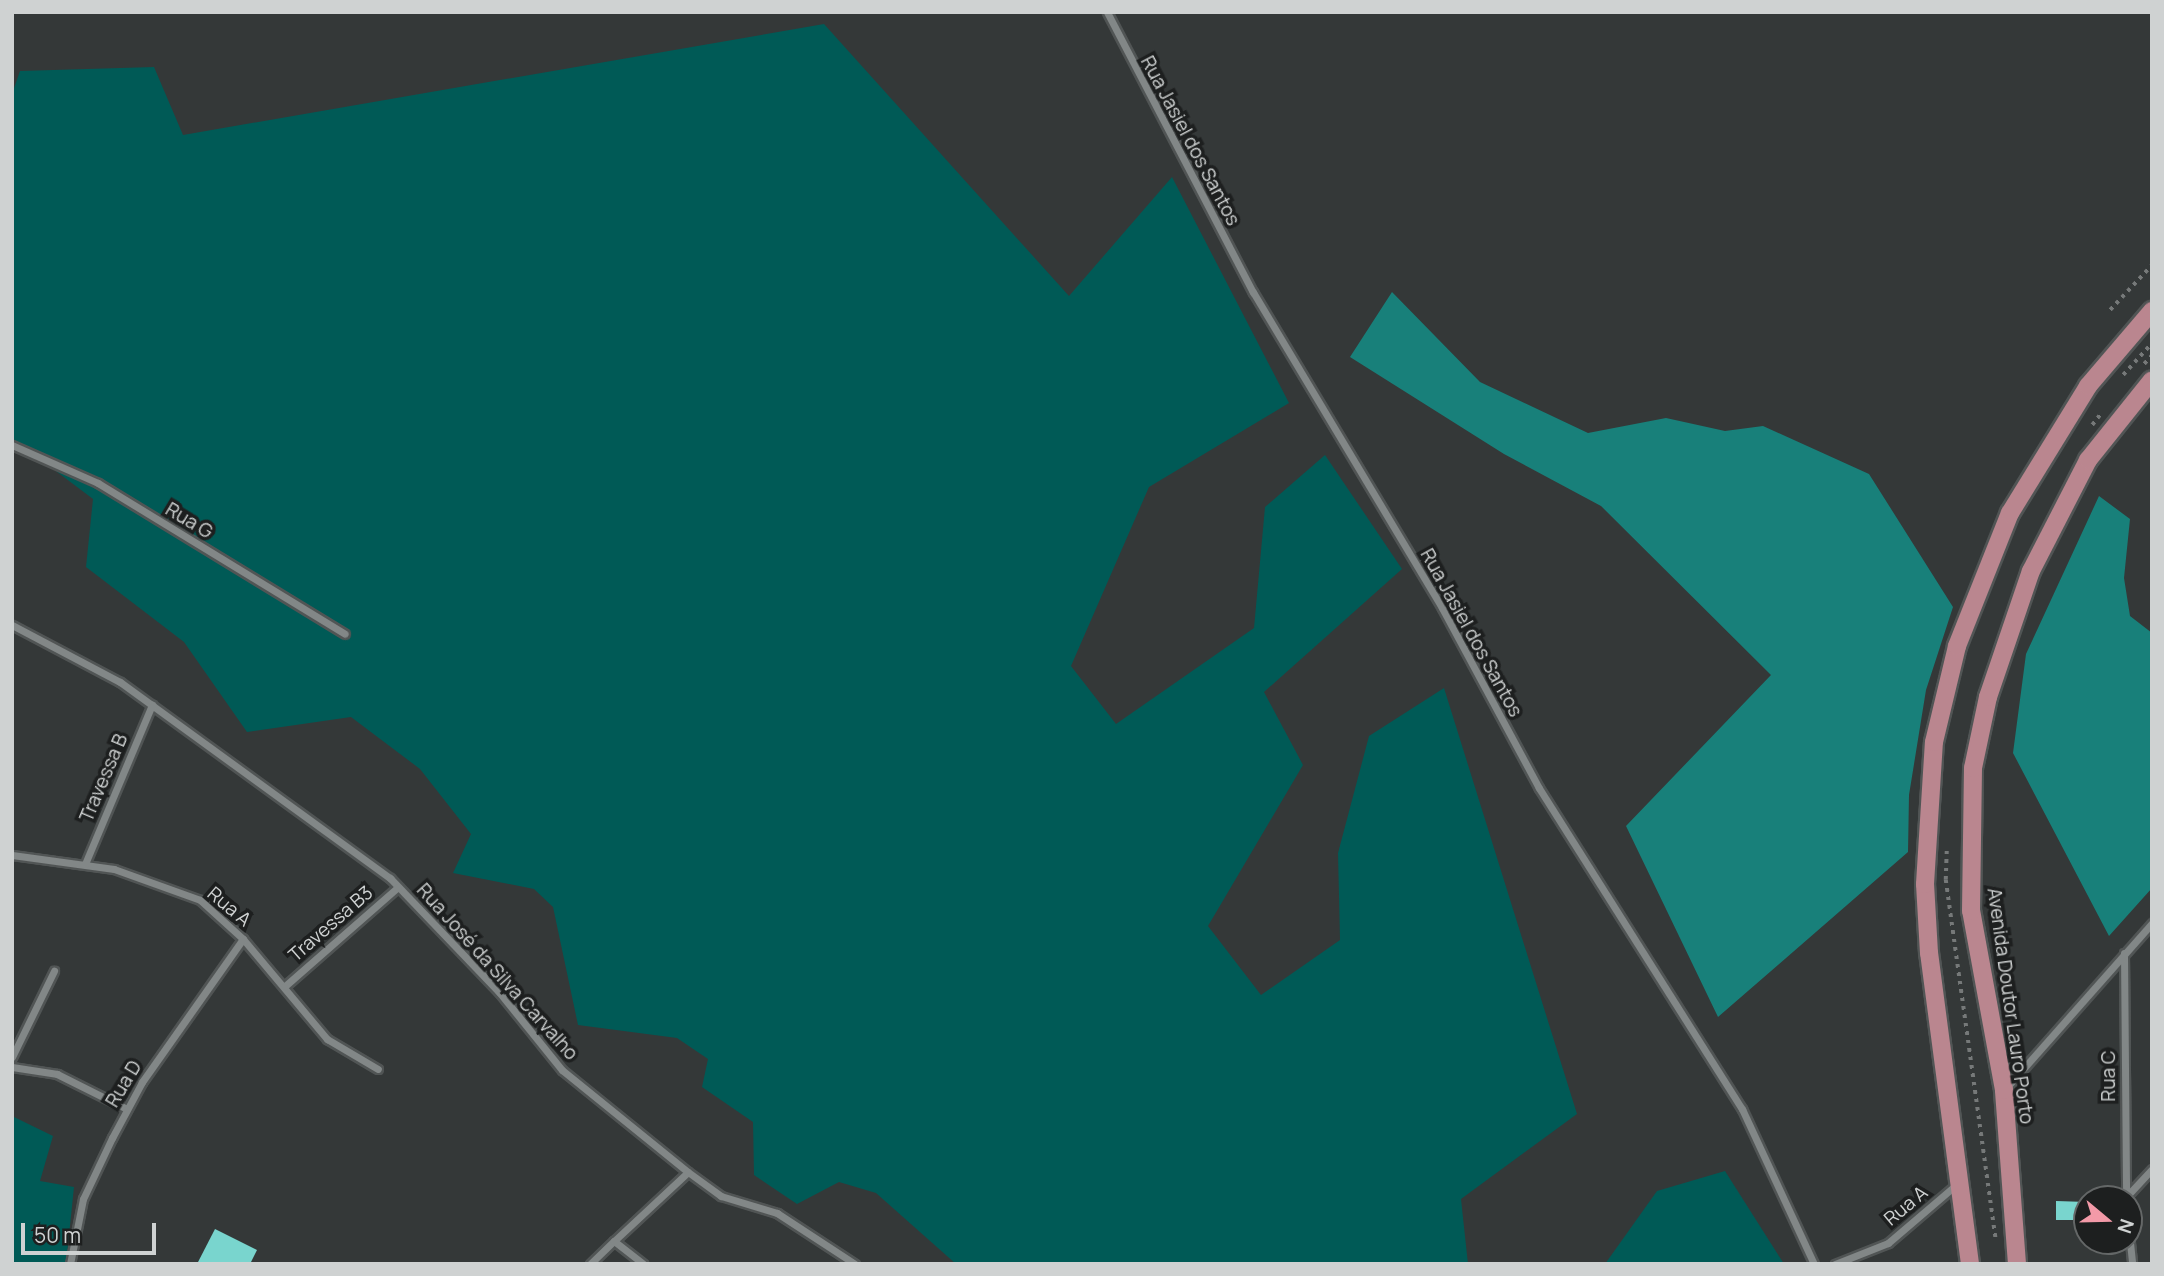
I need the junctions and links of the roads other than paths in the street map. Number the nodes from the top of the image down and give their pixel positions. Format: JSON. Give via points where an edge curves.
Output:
{"nodes":[{"id":1,"x":1107,"y":12,"type":"edge"},
{"id":2,"x":2152,"y":311,"type":"edge"},
{"id":3,"x":2152,"y":380,"type":"edge"},
{"id":4,"x":12,"y":445,"type":"edge"},
{"id":5,"x":12,"y":625,"type":"edge"},
{"id":6,"x":345,"y":634,"type":"dead end"},
{"id":7,"x":152,"y":705,"type":"junction"},
{"id":8,"x":12,"y":855,"type":"edge"},
{"id":9,"x":85,"y":864,"type":"junction"},
{"id":10,"x":398,"y":887,"type":"junction"},
{"id":11,"x":2152,"y":923,"type":"edge"},
{"id":12,"x":243,"y":939,"type":"junction"},
{"id":13,"x":2124,"y":953,"type":"junction"},
{"id":14,"x":54,"y":971,"type":"dead end"},
{"id":15,"x":285,"y":986,"type":"junction"},
{"id":16,"x":12,"y":1057,"type":"edge"},
{"id":17,"x":12,"y":1067,"type":"edge"},
{"id":18,"x":378,"y":1069,"type":"dead end"},
{"id":19,"x":2004,"y":1090,"type":"junction"},
{"id":20,"x":127,"y":1109,"type":"junction"},
{"id":21,"x":2152,"y":1169,"type":"edge"},
{"id":22,"x":688,"y":1172,"type":"junction"},
{"id":23,"x":1956,"y":1185,"type":"junction"},
{"id":24,"x":2125,"y":1185,"type":"edge"},
{"id":25,"x":2137,"y":1185,"type":"edge"},
{"id":26,"x":614,"y":1241,"type":"junction"},
{"id":27,"x":70,"y":1264,"type":"edge"},
{"id":28,"x":590,"y":1264,"type":"edge"},
{"id":29,"x":643,"y":1264,"type":"edge"},
{"id":30,"x":855,"y":1264,"type":"edge"},
{"id":31,"x":1814,"y":1264,"type":"edge"},
{"id":32,"x":1835,"y":1264,"type":"edge"},
{"id":33,"x":1970,"y":1264,"type":"edge"},
{"id":34,"x":2017,"y":1264,"type":"edge"}],
"edges":[{"from":1,"to":31,"type":"street","name":"Rua Jasiel dos Santos","via":[[1253,292],[1442,608],[1539,788],[1742,1109]]},
{"from":2,"to":23,"type":"main road","via":[[2088,386],[2010,513],[1957,646],[1934,742],[1925,884]]},
{"from":3,"to":19,"type":"main road","name":"Avenida Doutor Lauro Porto","via":[[2088,460],[2058,512],[2005,637],[1973,768],[1971,911]]},
{"from":4,"to":6,"type":"street","name":"Rua G","via":[[97,483]]},
{"from":5,"to":7,"type":"street","name":"Rua José da Silva Carvalho","via":[[120,682]]},
{"from":7,"to":9,"type":"street","name":"Travessa B"},
{"from":7,"to":10,"type":"street","name":"Rua José da Silva Carvalho"},
{"from":8,"to":9,"type":"street","name":"Rua A"},
{"from":9,"to":12,"type":"street","name":"Rua A","via":[[200,900]]},
{"from":10,"to":15,"type":"street","name":"Travessa B3"},
{"from":10,"to":22,"type":"street","name":"Rua José da Silva Carvalho","via":[[499,992],[562,1070]]},
{"from":11,"to":13,"type":"street"},
{"from":12,"to":15,"type":"street","name":"Rua A"},
{"from":12,"to":20,"type":"street","name":"Rua D"},
{"from":13,"to":19,"type":"street"},
{"from":13,"to":24,"type":"street","name":"Rua C"},
{"from":14,"to":16,"type":"street"},
{"from":15,"to":18,"type":"street","name":"Rua A","via":[[327,1039]]},
{"from":17,"to":20,"type":"street","via":[[57,1074]]},
{"from":19,"to":34,"type":"main road","name":"Avenida Doutor Lauro Porto"},
{"from":20,"to":27,"type":"street","name":"Rua D","via":[[83,1199]]},
{"from":21,"to":25,"type":"street"},
{"from":22,"to":26,"type":"street"},
{"from":22,"to":30,"type":"street","name":"Rua José da Silva Carvalho","via":[[721,1196],[777,1213]]},
{"from":23,"to":32,"type":"street","name":"Rua A","via":[[1888,1243]]},
{"from":23,"to":33,"type":"main road"},
{"from":26,"to":28,"type":"street"},
{"from":26,"to":29,"type":"street"}]}
